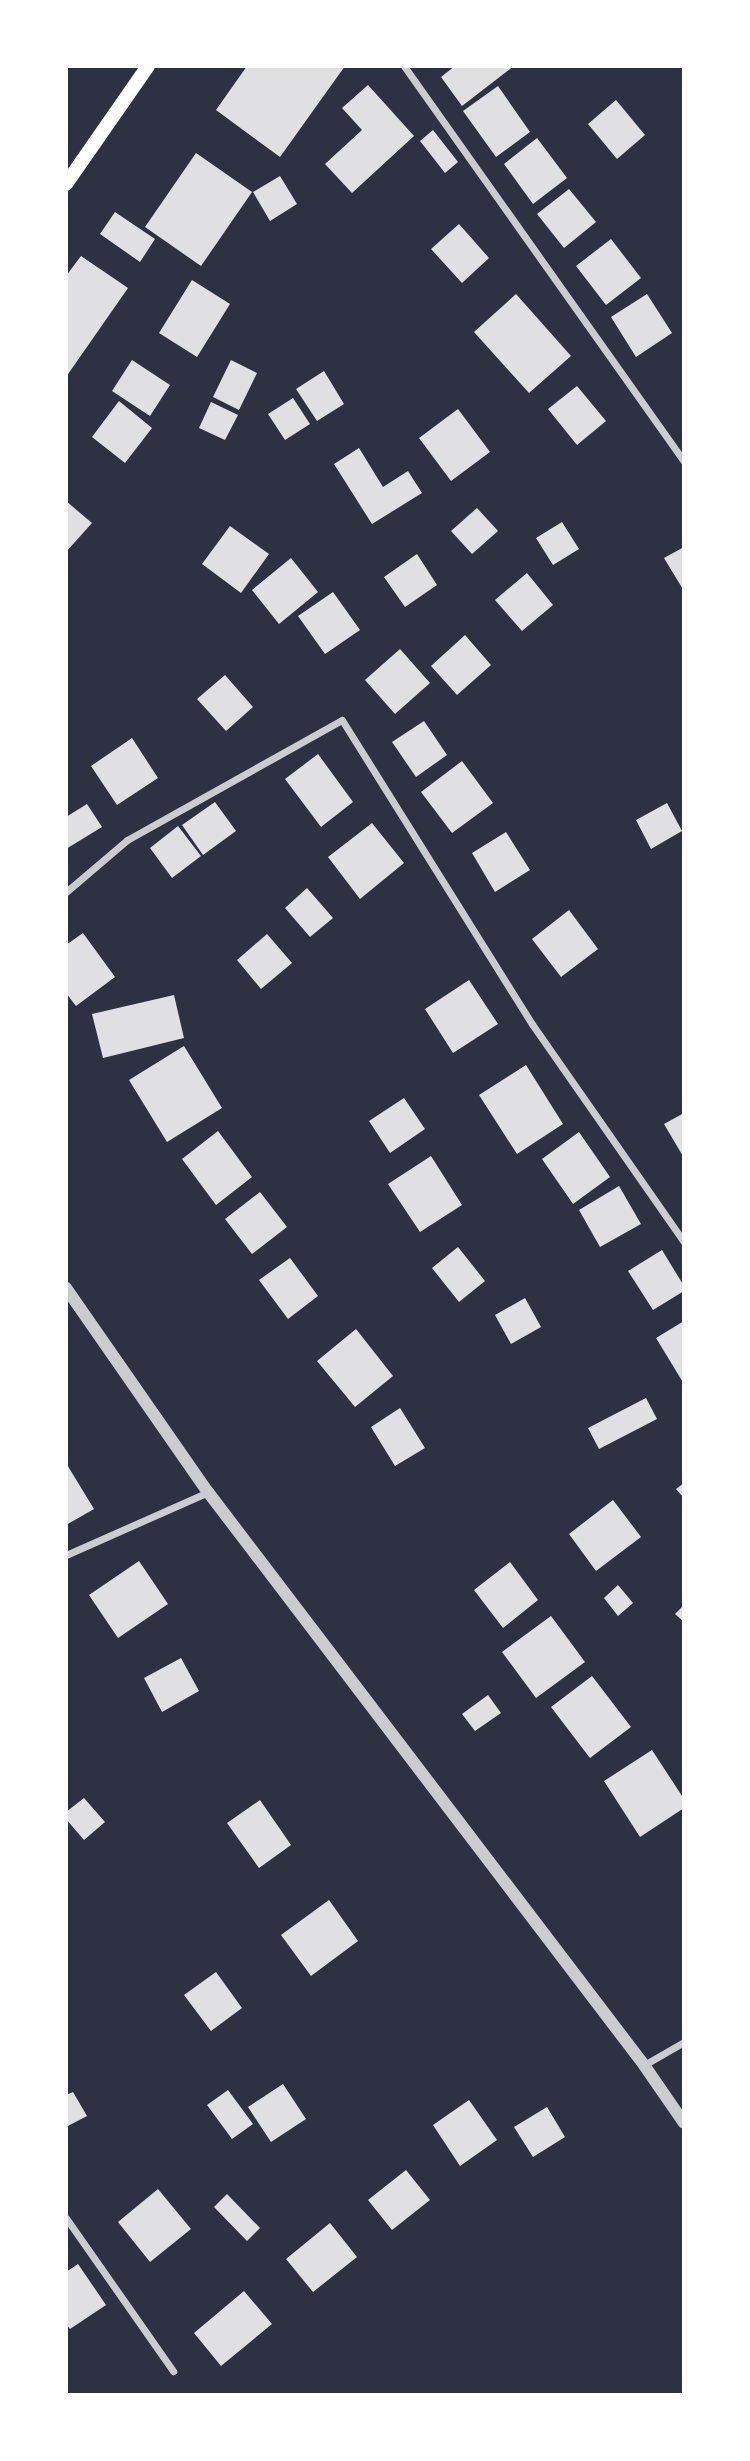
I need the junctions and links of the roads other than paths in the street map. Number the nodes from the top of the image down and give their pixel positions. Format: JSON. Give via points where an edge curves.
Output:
{"nodes":[{"id":1,"x":148,"y":66,"type":"edge"},
{"id":2,"x":404,"y":66,"type":"edge"},
{"id":3,"x":66,"y":184,"type":"edge"},
{"id":4,"x":684,"y":462,"type":"edge"},
{"id":5,"x":66,"y":892,"type":"edge"},
{"id":6,"x":684,"y":1242,"type":"edge"},
{"id":7,"x":66,"y":1288,"type":"edge"},
{"id":8,"x":208,"y":1492,"type":"junction"},
{"id":9,"x":66,"y":1555,"type":"edge"},
{"id":10,"x":684,"y":2042,"type":"edge"},
{"id":11,"x":644,"y":2065,"type":"junction"},
{"id":12,"x":684,"y":2123,"type":"edge"},
{"id":13,"x":66,"y":2218,"type":"edge"},
{"id":14,"x":173,"y":2371,"type":"dead end"}],
"edges":[{"from":1,"to":3,"type":"main road"},
{"from":2,"to":4,"type":"street"},
{"from":5,"to":6,"type":"street","via":[[127,840],[342,720],[532,1024]]},
{"from":7,"to":8,"type":"street"},
{"from":8,"to":9,"type":"street"},
{"from":8,"to":11,"type":"street"},
{"from":10,"to":11,"type":"street"},
{"from":11,"to":12,"type":"street"},
{"from":13,"to":14,"type":"street"}]}
